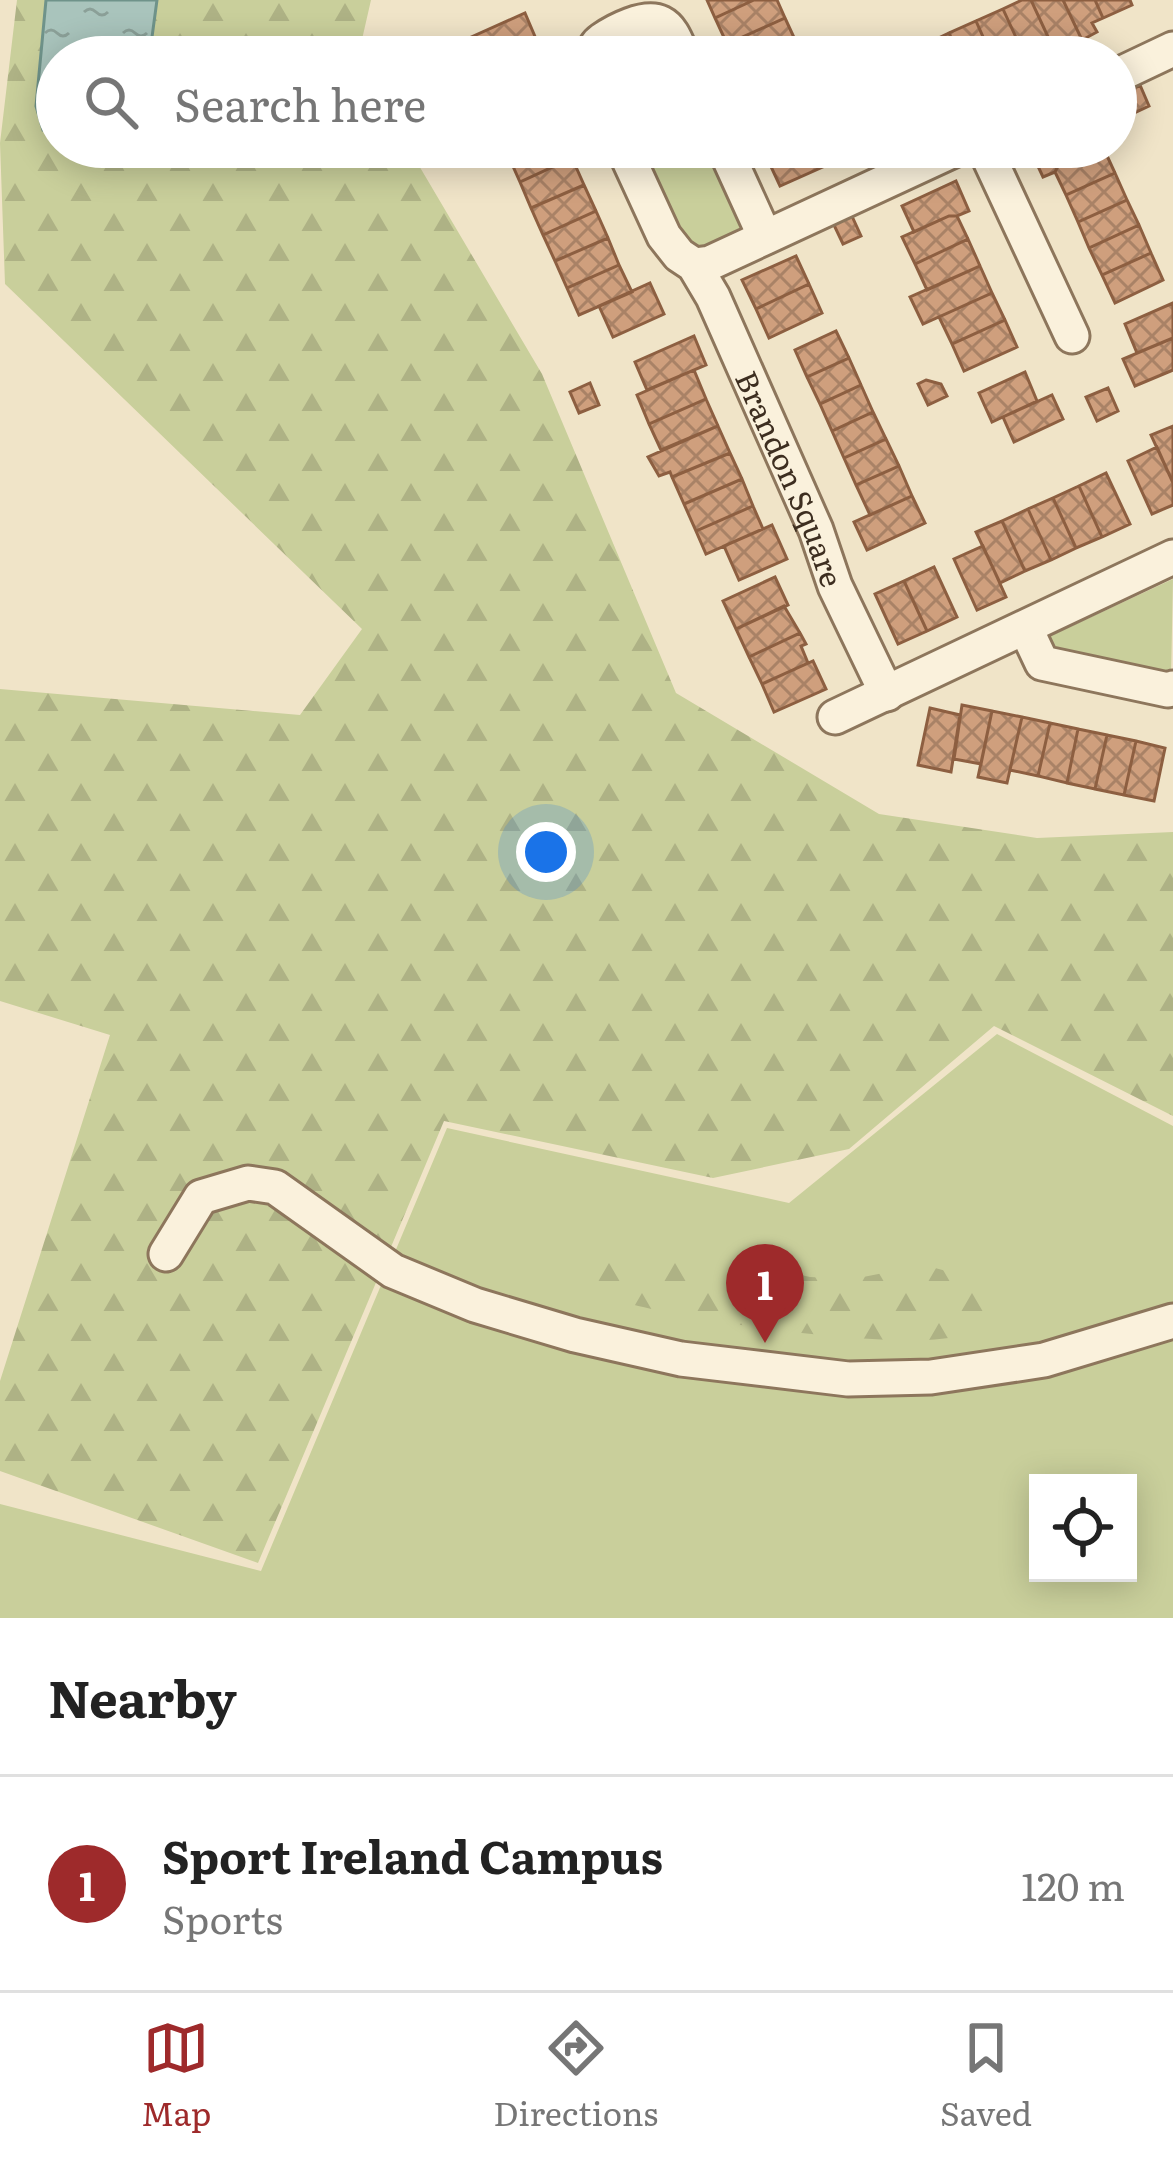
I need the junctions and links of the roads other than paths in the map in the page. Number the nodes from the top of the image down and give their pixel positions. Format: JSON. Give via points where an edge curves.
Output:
{"nodes":[{"id":1,"x":612,"y":36,"type":"edge"},
{"id":2,"x":673,"y":36,"type":"edge"},
{"id":3,"x":1173,"y":50,"type":"edge"},
{"id":4,"x":1137,"y":66,"type":"edge"},
{"id":5,"x":633,"y":168,"type":"edge"},
{"id":6,"x":734,"y":168,"type":"edge"},
{"id":7,"x":914,"y":168,"type":"edge"},
{"id":8,"x":994,"y":168,"type":"edge"},
{"id":9,"x":765,"y":237,"type":"junction"},
{"id":10,"x":694,"y":265,"type":"junction"},
{"id":11,"x":1072,"y":336,"type":"dead end"},
{"id":12,"x":1173,"y":557,"type":"edge"},
{"id":13,"x":1026,"y":629,"type":"junction"},
{"id":14,"x":1173,"y":688,"type":"edge"},
{"id":15,"x":887,"y":694,"type":"junction"},
{"id":16,"x":835,"y":717,"type":"dead end"},
{"id":17,"x":166,"y":1254,"type":"dead end"},
{"id":18,"x":1173,"y":1321,"type":"edge"}],
"edges":[{"from":1,"to":2,"type":"street","via":[[651,20]]},
{"from":3,"to":4,"type":"street"},
{"from":5,"to":10,"type":"street","name":"Brandon Square","via":[[664,236]]},
{"from":6,"to":9,"type":"street"},
{"from":7,"to":9,"type":"street"},
{"from":8,"to":11,"type":"street"},
{"from":9,"to":10,"type":"street"},
{"from":10,"to":15,"type":"street","name":"Brandon Square"},
{"from":12,"to":13,"type":"street"},
{"from":13,"to":14,"type":"street","via":[[1042,663]]},
{"from":13,"to":15,"type":"street"},
{"from":15,"to":16,"type":"street"},
{"from":17,"to":18,"type":"street","via":[[201,1197],[248,1183],[275,1187],[393,1271],[475,1305],[681,1359],[848,1378],[931,1377],[1044,1360]]}]}
